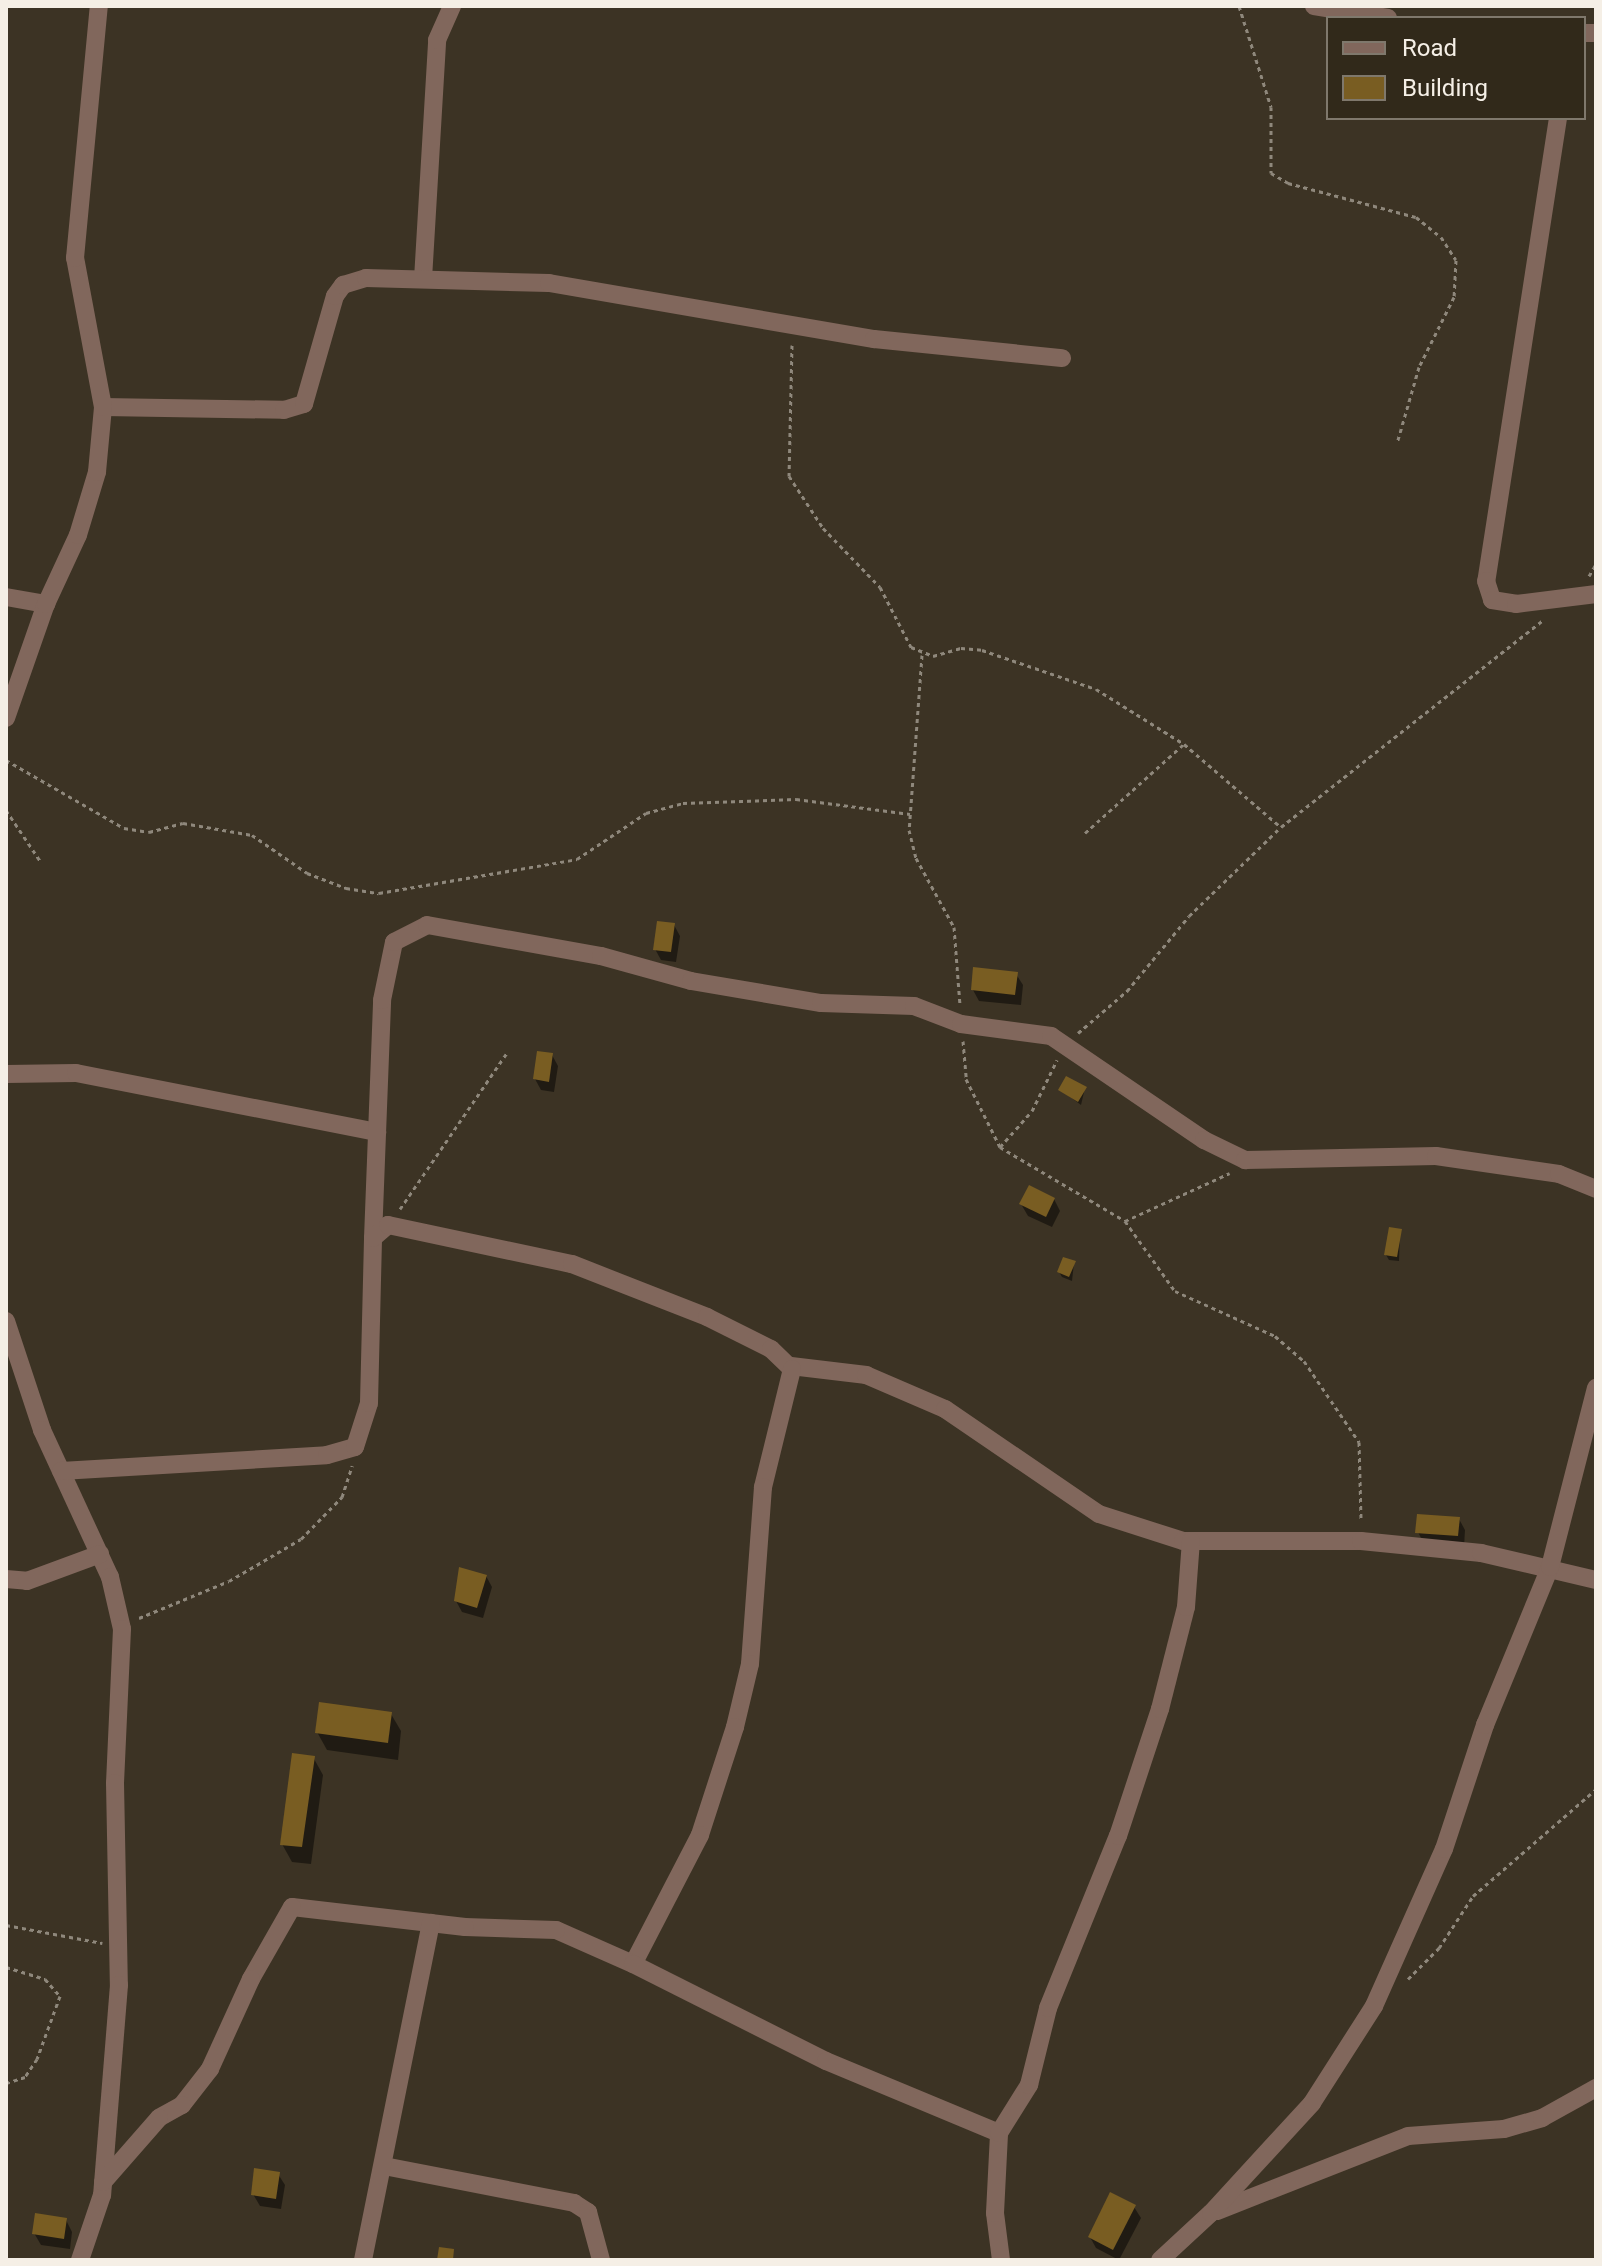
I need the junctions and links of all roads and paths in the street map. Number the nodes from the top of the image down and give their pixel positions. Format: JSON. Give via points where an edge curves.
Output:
{"nodes":[{"id":1,"x":99,"y":6,"type":"edge"},
{"id":2,"x":452,"y":6,"type":"edge"},
{"id":3,"x":1239,"y":6,"type":"edge"},
{"id":4,"x":1314,"y":6,"type":"edge"},
{"id":5,"x":1385,"y":14,"type":"edge"},
{"id":6,"x":1558,"y":120,"type":"edge"},
{"id":7,"x":423,"y":279,"type":"junction"},
{"id":8,"x":793,"y":322,"type":"junction"},
{"id":9,"x":1062,"y":358,"type":"dead end"},
{"id":10,"x":103,"y":407,"type":"junction"},
{"id":11,"x":1397,"y":443,"type":"dead end"},
{"id":12,"x":1596,"y":564,"type":"edge"},
{"id":13,"x":1596,"y":594,"type":"edge"},
{"id":14,"x":1572,"y":596,"type":"junction"},
{"id":15,"x":6,"y":597,"type":"edge"},
{"id":16,"x":46,"y":604,"type":"junction"},
{"id":17,"x":922,"y":655,"type":"junction"},
{"id":18,"x":6,"y":718,"type":"edge"},
{"id":19,"x":1184,"y":744,"type":"junction"},
{"id":20,"x":6,"y":760,"type":"edge"},
{"id":21,"x":6,"y":810,"type":"edge"},
{"id":22,"x":910,"y":814,"type":"junction"},
{"id":23,"x":1281,"y":827,"type":"junction"},
{"id":24,"x":1085,"y":833,"type":"dead end"},
{"id":25,"x":41,"y":862,"type":"dead end"},
{"id":26,"x":961,"y":1024,"type":"junction"},
{"id":27,"x":1066,"y":1042,"type":"junction"},
{"id":28,"x":508,"y":1051,"type":"dead end"},
{"id":29,"x":6,"y":1074,"type":"edge"},
{"id":30,"x":377,"y":1132,"type":"junction"},
{"id":31,"x":1000,"y":1147,"type":"junction"},
{"id":32,"x":1256,"y":1162,"type":"junction"},
{"id":33,"x":1596,"y":1189,"type":"edge"},
{"id":34,"x":1125,"y":1221,"type":"junction"},
{"id":35,"x":388,"y":1225,"type":"junction"},
{"id":36,"x":373,"y":1238,"type":"junction"},
{"id":37,"x":6,"y":1321,"type":"edge"},
{"id":38,"x":791,"y":1366,"type":"junction"},
{"id":39,"x":1596,"y":1388,"type":"edge"},
{"id":40,"x":357,"y":1445,"type":"junction"},
{"id":41,"x":61,"y":1471,"type":"junction"},
{"id":42,"x":1191,"y":1541,"type":"junction"},
{"id":43,"x":1361,"y":1541,"type":"junction"},
{"id":44,"x":100,"y":1554,"type":"junction"},
{"id":45,"x":1550,"y":1567,"type":"junction"},
{"id":46,"x":6,"y":1579,"type":"edge"},
{"id":47,"x":1596,"y":1580,"type":"edge"},
{"id":48,"x":122,"y":1629,"type":"junction"},
{"id":49,"x":1596,"y":1789,"type":"edge"},
{"id":50,"x":431,"y":1923,"type":"junction"},
{"id":51,"x":6,"y":1925,"type":"edge"},
{"id":52,"x":120,"y":1949,"type":"junction"},
{"id":53,"x":633,"y":1964,"type":"junction"},
{"id":54,"x":6,"y":1967,"type":"edge"},
{"id":55,"x":1374,"y":2006,"type":"junction"},
{"id":56,"x":6,"y":2083,"type":"edge"},
{"id":57,"x":1596,"y":2088,"type":"edge"},
{"id":58,"x":999,"y":2133,"type":"junction"},
{"id":59,"x":384,"y":2166,"type":"junction"},
{"id":60,"x":103,"y":2182,"type":"junction"},
{"id":61,"x":1211,"y":2213,"type":"junction"},
{"id":62,"x":80,"y":2260,"type":"edge"},
{"id":63,"x":363,"y":2260,"type":"edge"},
{"id":64,"x":601,"y":2260,"type":"edge"},
{"id":65,"x":1001,"y":2260,"type":"edge"},
{"id":66,"x":1160,"y":2260,"type":"edge"}],
"edges":[{"from":1,"to":10,"type":"street","via":[[75,258]]},
{"from":2,"to":7,"type":"street","via":[[437,40]]},
{"from":3,"to":11,"type":"path","via":[[1271,107],[1271,173],[1288,183],[1416,217],[1441,237],[1456,260],[1454,297],[1419,367]]},
{"from":4,"to":5,"type":"street"},
{"from":6,"to":14,"type":"street","via":[[1486,581],[1492,600],[1516,604]]},
{"from":7,"to":8,"type":"street","via":[[549,283]]},
{"from":7,"to":10,"type":"street","via":[[366,278],[343,285],[335,296],[310,396],[294,409]]},
{"from":8,"to":9,"type":"street","via":[[874,339]]},
{"from":8,"to":17,"type":"path","via":[[789,476],[823,528],[876,581],[908,643]]},
{"from":10,"to":16,"type":"street","via":[[88,508]]},
{"from":12,"to":14,"type":"path"},
{"from":13,"to":14,"type":"street"},
{"from":14,"to":23,"type":"path"},
{"from":15,"to":16,"type":"street"},
{"from":16,"to":18,"type":"street"},
{"from":17,"to":19,"type":"path","via":[[971,648],[1064,675],[1131,708]]},
{"from":17,"to":22,"type":"path"},
{"from":19,"to":23,"type":"path"},
{"from":19,"to":24,"type":"path"},
{"from":20,"to":22,"type":"path","via":[[124,828],[149,832],[183,823],[252,835],[307,873],[346,888],[379,893],[577,859],[646,813],[683,803],[796,799]]},
{"from":21,"to":25,"type":"path"},
{"from":22,"to":26,"type":"path","via":[[916,858],[954,927]]},
{"from":23,"to":27,"type":"path","via":[[1189,916],[1127,991]]},
{"from":26,"to":27,"type":"street"},
{"from":26,"to":30,"type":"street","via":[[914,1006],[821,1003],[427,925],[394,942],[382,1000]]},
{"from":26,"to":31,"type":"path","via":[[966,1079]]},
{"from":27,"to":31,"type":"path","via":[[1032,1111]]},
{"from":27,"to":32,"type":"street","via":[[1204,1140]]},
{"from":28,"to":35,"type":"path"},
{"from":29,"to":30,"type":"street","via":[[76,1073]]},
{"from":30,"to":36,"type":"street"},
{"from":31,"to":34,"type":"path"},
{"from":32,"to":33,"type":"street","via":[[1436,1156],[1559,1174]]},
{"from":32,"to":34,"type":"path"},
{"from":34,"to":43,"type":"path","via":[[1175,1291],[1275,1336],[1304,1361],[1359,1442]]},
{"from":35,"to":36,"type":"street"},
{"from":35,"to":38,"type":"street","via":[[572,1264],[707,1317],[771,1349]]},
{"from":36,"to":40,"type":"street","via":[[369,1403]]},
{"from":37,"to":41,"type":"street"},
{"from":38,"to":42,"type":"street","via":[[866,1375],[945,1409],[1099,1514]]},
{"from":38,"to":53,"type":"street","via":[[763,1487],[750,1664],[738,1717],[700,1835]]},
{"from":39,"to":45,"type":"street"},
{"from":40,"to":41,"type":"street","via":[[327,1455]]},
{"from":40,"to":48,"type":"path","via":[[342,1497],[301,1539],[229,1581],[161,1605]]},
{"from":41,"to":44,"type":"street"},
{"from":42,"to":43,"type":"street"},
{"from":42,"to":58,"type":"street","via":[[1186,1607],[1155,1723],[1118,1836],[1048,2008],[1029,2085]]},
{"from":43,"to":45,"type":"street","via":[[1481,1553]]},
{"from":44,"to":46,"type":"street","via":[[27,1581]]},
{"from":44,"to":48,"type":"street"},
{"from":45,"to":47,"type":"street"},
{"from":45,"to":55,"type":"street","via":[[1485,1725],[1444,1849]]},
{"from":48,"to":52,"type":"street","via":[[115,1783]]},
{"from":49,"to":55,"type":"path","via":[[1473,1896],[1439,1948]]},
{"from":50,"to":53,"type":"street","via":[[556,1930]]},
{"from":50,"to":59,"type":"street"},
{"from":50,"to":60,"type":"street","via":[[292,1907],[251,1979],[210,2069],[182,2105],[159,2118]]},
{"from":51,"to":52,"type":"path"},
{"from":52,"to":60,"type":"street"},
{"from":53,"to":58,"type":"street","via":[[826,2061]]},
{"from":54,"to":56,"type":"path","via":[[45,1979],[60,1996],[37,2059],[25,2077]]},
{"from":55,"to":61,"type":"street","via":[[1312,2103]]},
{"from":57,"to":61,"type":"street","via":[[1542,2118],[1504,2129],[1408,2136]]},
{"from":58,"to":65,"type":"street","via":[[995,2213]]},
{"from":59,"to":63,"type":"street"},
{"from":59,"to":64,"type":"street","via":[[574,2203],[588,2212]]},
{"from":60,"to":62,"type":"street"},
{"from":61,"to":66,"type":"street"}]}
